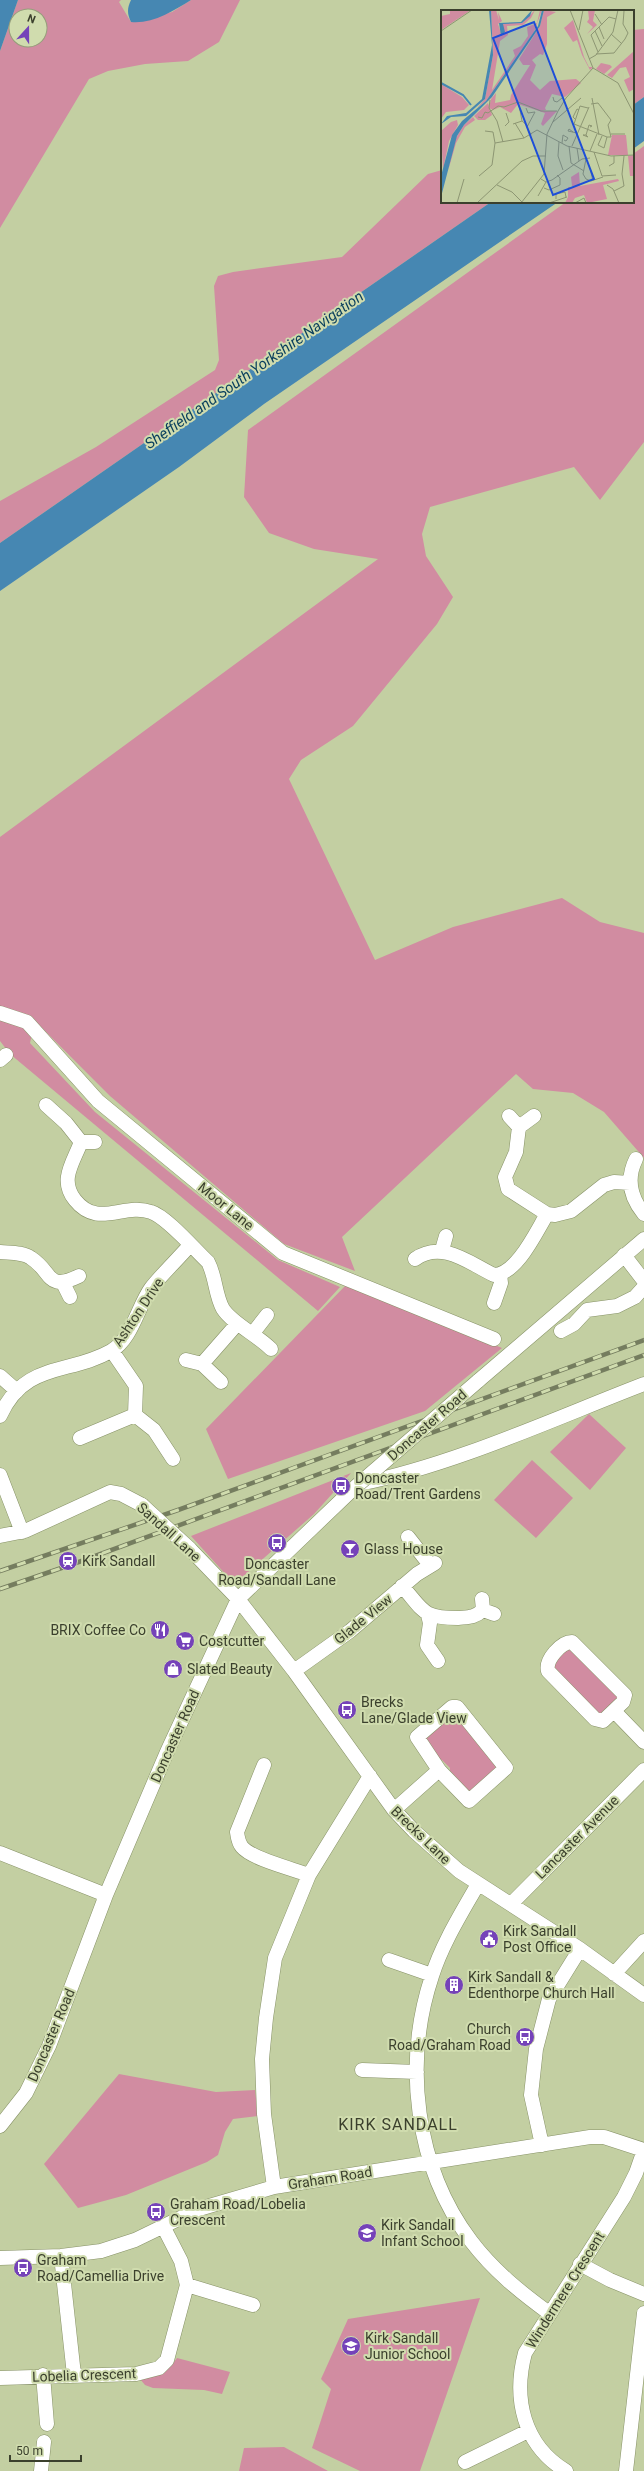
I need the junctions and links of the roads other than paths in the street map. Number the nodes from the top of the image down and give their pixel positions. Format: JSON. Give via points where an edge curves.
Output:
{"nodes":[{"id":1,"x":0,"y":1013,"type":"edge"},
{"id":2,"x":46,"y":1105,"type":"dead end"},
{"id":3,"x":509,"y":1116,"type":"dead end"},
{"id":4,"x":534,"y":1116,"type":"dead end"},
{"id":5,"x":520,"y":1126,"type":"junction"},
{"id":6,"x":636,"y":1159,"type":"dead end"},
{"id":7,"x":630,"y":1183,"type":"junction"},
{"id":8,"x":547,"y":1214,"type":"junction"},
{"id":9,"x":644,"y":1214,"type":"edge"},
{"id":10,"x":446,"y":1236,"type":"dead end"},
{"id":11,"x":644,"y":1239,"type":"edge"},
{"id":12,"x":190,"y":1245,"type":"junction"},
{"id":13,"x":442,"y":1250,"type":"junction"},
{"id":14,"x":0,"y":1252,"type":"edge"},
{"id":15,"x":624,"y":1254,"type":"junction"},
{"id":16,"x":415,"y":1259,"type":"dead end"},
{"id":17,"x":500,"y":1275,"type":"junction"},
{"id":18,"x":79,"y":1276,"type":"dead end"},
{"id":19,"x":644,"y":1281,"type":"edge"},
{"id":20,"x":64,"y":1283,"type":"junction"},
{"id":21,"x":644,"y":1287,"type":"edge"},
{"id":22,"x":70,"y":1297,"type":"dead end"},
{"id":23,"x":494,"y":1303,"type":"dead end"},
{"id":24,"x":267,"y":1315,"type":"dead end"},
{"id":25,"x":237,"y":1324,"type":"junction"},
{"id":26,"x":561,"y":1331,"type":"dead end"},
{"id":27,"x":254,"y":1333,"type":"junction"},
{"id":28,"x":494,"y":1339,"type":"dead end"},
{"id":29,"x":271,"y":1349,"type":"dead end"},
{"id":30,"x":112,"y":1351,"type":"junction"},
{"id":31,"x":186,"y":1360,"type":"dead end"},
{"id":32,"x":202,"y":1364,"type":"junction"},
{"id":33,"x":0,"y":1376,"type":"edge"},
{"id":34,"x":221,"y":1382,"type":"dead end"},
{"id":35,"x":644,"y":1384,"type":"edge"},
{"id":36,"x":17,"y":1391,"type":"junction"},
{"id":37,"x":135,"y":1415,"type":"junction"},
{"id":38,"x":0,"y":1416,"type":"edge"},
{"id":39,"x":80,"y":1438,"type":"dead end"},
{"id":40,"x":173,"y":1459,"type":"dead end"},
{"id":41,"x":0,"y":1475,"type":"edge"},
{"id":42,"x":356,"y":1486,"type":"junction"},
{"id":43,"x":22,"y":1532,"type":"junction"},
{"id":44,"x":0,"y":1536,"type":"edge"},
{"id":45,"x":408,"y":1537,"type":"dead end"},
{"id":46,"x":402,"y":1586,"type":"junction"},
{"id":47,"x":238,"y":1598,"type":"junction"},
{"id":48,"x":486,"y":1608,"type":"dead end"},
{"id":49,"x":428,"y":1615,"type":"junction"},
{"id":50,"x":438,"y":1661,"type":"dead end"},
{"id":51,"x":294,"y":1671,"type":"junction"},
{"id":52,"x":614,"y":1711,"type":"junction"},
{"id":53,"x":644,"y":1742,"type":"edge"},
{"id":54,"x":264,"y":1765,"type":"dead end"},
{"id":55,"x":440,"y":1770,"type":"junction"},
{"id":56,"x":644,"y":1770,"type":"edge"},
{"id":57,"x":370,"y":1776,"type":"junction"},
{"id":58,"x":394,"y":1810,"type":"junction"},
{"id":59,"x":0,"y":1853,"type":"edge"},
{"id":60,"x":309,"y":1874,"type":"junction"},
{"id":61,"x":478,"y":1884,"type":"junction"},
{"id":62,"x":106,"y":1895,"type":"junction"},
{"id":63,"x":511,"y":1904,"type":"junction"},
{"id":64,"x":644,"y":1941,"type":"edge"},
{"id":65,"x":580,"y":1949,"type":"junction"},
{"id":66,"x":389,"y":1960,"type":"dead end"},
{"id":67,"x":614,"y":1974,"type":"junction"},
{"id":68,"x":432,"y":1975,"type":"junction"},
{"id":69,"x":644,"y":1995,"type":"edge"},
{"id":70,"x":362,"y":2070,"type":"dead end"},
{"id":71,"x":417,"y":2072,"type":"junction"},
{"id":72,"x":0,"y":2126,"type":"edge"},
{"id":73,"x":542,"y":2145,"type":"junction"},
{"id":74,"x":644,"y":2150,"type":"edge"},
{"id":75,"x":429,"y":2162,"type":"junction"},
{"id":76,"x":274,"y":2188,"type":"junction"},
{"id":77,"x":163,"y":2226,"type":"junction"},
{"id":78,"x":61,"y":2256,"type":"junction"},
{"id":79,"x":0,"y":2258,"type":"edge"},
{"id":80,"x":580,"y":2264,"type":"junction"},
{"id":81,"x":187,"y":2285,"type":"junction"},
{"id":82,"x":644,"y":2294,"type":"edge"},
{"id":83,"x":253,"y":2305,"type":"dead end"},
{"id":84,"x":548,"y":2313,"type":"junction"},
{"id":85,"x":644,"y":2313,"type":"edge"},
{"id":86,"x":43,"y":2375,"type":"junction"},
{"id":87,"x":74,"y":2375,"type":"junction"},
{"id":88,"x":0,"y":2378,"type":"edge"},
{"id":89,"x":47,"y":2424,"type":"dead end"},
{"id":90,"x":528,"y":2431,"type":"junction"},
{"id":91,"x":44,"y":2442,"type":"dead end"},
{"id":92,"x":465,"y":2462,"type":"dead end"},
{"id":93,"x":41,"y":2471,"type":"edge"},
{"id":94,"x":566,"y":2471,"type":"edge"},
{"id":95,"x":626,"y":2471,"type":"edge"}],
"edges":[{"from":1,"to":28,"type":"street","name":"Moor Lane","via":[[27,1022],[98,1101],[283,1253]]},
{"from":2,"to":12,"type":"street","via":[[88,1142],[67,1178],[67,1187],[83,1210],[90,1213],[116,1214],[141,1209],[153,1212]]},
{"from":3,"to":5,"type":"street"},
{"from":4,"to":5,"type":"street"},
{"from":5,"to":8,"type":"street","via":[[516,1152],[505,1177],[508,1189]]},
{"from":6,"to":7,"type":"street"},
{"from":7,"to":8,"type":"street","via":[[614,1182],[604,1185],[571,1211],[562,1215]]},
{"from":7,"to":9,"type":"street","via":[[632,1194]]},
{"from":8,"to":17,"type":"street","via":[[515,1264]]},
{"from":10,"to":13,"type":"street"},
{"from":11,"to":15,"type":"street","name":"Doncaster Road"},
{"from":12,"to":25,"type":"street","via":[[208,1262],[213,1271],[218,1299],[228,1316]]},
{"from":12,"to":30,"type":"street","name":"Ashton Drive","via":[[152,1287],[129,1331]]},
{"from":13,"to":16,"type":"street","via":[[432,1251]]},
{"from":13,"to":17,"type":"street","via":[[494,1275]]},
{"from":14,"to":20,"type":"street","via":[[30,1257],[50,1278]]},
{"from":15,"to":19,"type":"street"},
{"from":15,"to":42,"type":"street","name":"Doncaster Road","bridge":true},
{"from":17,"to":23,"type":"street","via":[[501,1283]]},
{"from":18,"to":20,"type":"street"},
{"from":20,"to":22,"type":"street"},
{"from":21,"to":26,"type":"street","via":[[636,1297],[617,1306],[587,1310],[574,1324]]},
{"from":24,"to":27,"type":"street"},
{"from":25,"to":27,"type":"street"},
{"from":25,"to":32,"type":"street"},
{"from":27,"to":29,"type":"street"},
{"from":30,"to":36,"type":"street","name":"Ashton Drive","via":[[48,1371]]},
{"from":30,"to":37,"type":"street","via":[[136,1386]]},
{"from":31,"to":32,"type":"street"},
{"from":32,"to":34,"type":"street"},
{"from":33,"to":36,"type":"street"},
{"from":35,"to":42,"type":"street","via":[[473,1450],[389,1478]]},
{"from":36,"to":38,"type":"street","name":"Ashton Drive"},
{"from":37,"to":39,"type":"street"},
{"from":37,"to":40,"type":"street","via":[[154,1430]]},
{"from":41,"to":43,"type":"street"},
{"from":42,"to":47,"type":"street","name":"Doncaster Road"},
{"from":43,"to":44,"type":"street","name":"Sandall Lane"},
{"from":43,"to":47,"type":"street","name":"Sandall Lane","bridge":true,"via":[[110,1492],[121,1494],[142,1505]]},
{"from":45,"to":46,"type":"street","name":"Glade View","via":[[433,1564]]},
{"from":46,"to":49,"type":"street"},
{"from":46,"to":51,"type":"street","name":"Glade View","via":[[350,1631]]},
{"from":47,"to":51,"type":"street","name":"Brecks Lane"},
{"from":47,"to":62,"type":"street","name":"Doncaster Road","via":[[167,1752]]},
{"from":48,"to":49,"type":"street","via":[[473,1618],[467,1619],[436,1618]]},
{"from":49,"to":50,"type":"street","via":[[430,1623],[427,1645]]},
{"from":51,"to":57,"type":"street","name":"Brecks Lane"},
{"from":52,"to":52,"type":"street","via":[[599,1722],[548,1671],[549,1660],[565,1644],[572,1642],[623,1692],[625,1699]]},
{"from":52,"to":53,"type":"street"},
{"from":54,"to":60,"type":"street","via":[[237,1832],[238,1841],[242,1848],[251,1854]]},
{"from":55,"to":55,"type":"street","via":[[417,1737],[455,1706],[506,1768],[469,1800]]},
{"from":55,"to":58,"type":"street"},
{"from":56,"to":63,"type":"street","name":"Lancaster Avenue"},
{"from":57,"to":58,"type":"street","name":"Brecks Lane"},
{"from":57,"to":60,"type":"street"},
{"from":58,"to":61,"type":"street","name":"Brecks Lane","via":[[439,1855]]},
{"from":59,"to":62,"type":"street"},
{"from":60,"to":76,"type":"street","via":[[275,1958],[266,2018],[262,2059],[264,2114]]},
{"from":61,"to":63,"type":"street","name":"Brecks Lane"},
{"from":61,"to":68,"type":"street"},
{"from":62,"to":72,"type":"street","name":"Doncaster Road","via":[[49,2046],[26,2093]]},
{"from":63,"to":65,"type":"street","name":"Brecks Lane"},
{"from":64,"to":67,"type":"street"},
{"from":65,"to":67,"type":"street","name":"Brecks Lane"},
{"from":65,"to":73,"type":"street","via":[[549,1999],[536,2049],[531,2095]]},
{"from":66,"to":68,"type":"street"},
{"from":67,"to":69,"type":"street","name":"Brecks Lane"},
{"from":68,"to":71,"type":"street","via":[[418,2033]]},
{"from":70,"to":71,"type":"street"},
{"from":71,"to":75,"type":"street","via":[[422,2131]]},
{"from":73,"to":74,"type":"street","name":"Graham Road","via":[[604,2137]]},
{"from":73,"to":75,"type":"street","name":"Graham Road"},
{"from":74,"to":80,"type":"street","name":"Windermere Crescent","via":[[624,2197]]},
{"from":75,"to":76,"type":"street","name":"Graham Road"},
{"from":75,"to":84,"type":"street","via":[[470,2241],[504,2279]]},
{"from":76,"to":77,"type":"street","name":"Graham Road","via":[[199,2209]]},
{"from":77,"to":78,"type":"street","name":"Graham Road","via":[[120,2246]]},
{"from":77,"to":81,"type":"street","name":"Lobelia Crescent","via":[[181,2261]]},
{"from":78,"to":79,"type":"street","name":"Graham Road"},
{"from":78,"to":87,"type":"street"},
{"from":80,"to":82,"type":"street"},
{"from":80,"to":84,"type":"street","name":"Windermere Crescent"},
{"from":81,"to":83,"type":"street"},
{"from":81,"to":87,"type":"street","name":"Lobelia Crescent","via":[[168,2360],[158,2368],[136,2374]]},
{"from":84,"to":90,"type":"street","name":"Windermere Crescent","via":[[525,2352],[520,2372],[519,2389]]},
{"from":85,"to":95,"type":"street"},
{"from":86,"to":87,"type":"street","name":"Lobelia Crescent"},
{"from":86,"to":88,"type":"street","name":"Lobelia Crescent"},
{"from":86,"to":89,"type":"street"},
{"from":90,"to":92,"type":"street"},
{"from":90,"to":94,"type":"street","name":"Windermere Crescent","via":[[548,2458]]},
{"from":91,"to":93,"type":"street"}]}
